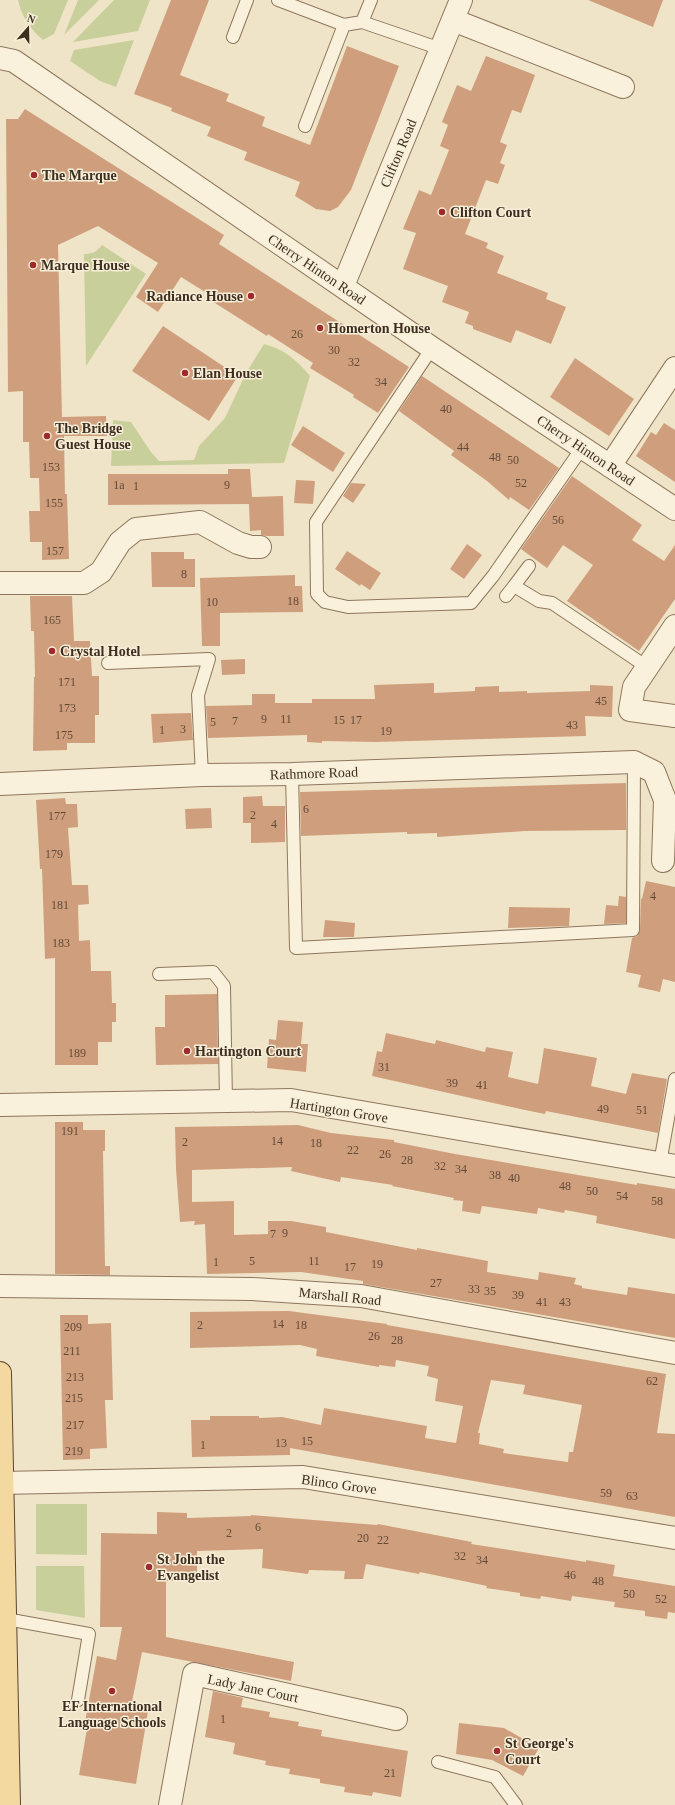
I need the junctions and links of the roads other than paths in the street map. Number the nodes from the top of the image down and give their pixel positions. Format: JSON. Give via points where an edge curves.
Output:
{"nodes":[{"id":1,"x":247,"y":0,"type":"edge"},
{"id":2,"x":278,"y":0,"type":"edge"},
{"id":3,"x":371,"y":0,"type":"edge"},
{"id":4,"x":461,"y":0,"type":"edge"},
{"id":5,"x":453,"y":20,"type":"junction"},
{"id":6,"x":362,"y":22,"type":"junction"},
{"id":7,"x":344,"y":25,"type":"junction"},
{"id":8,"x":233,"y":37,"type":"dead end"},
{"id":9,"x":441,"y":49,"type":"junction"},
{"id":10,"x":0,"y":58,"type":"edge"},
{"id":11,"x":623,"y":87,"type":"dead end"},
{"id":12,"x":305,"y":126,"type":"dead end"},
{"id":13,"x":343,"y":286,"type":"junction"},
{"id":14,"x":432,"y":348,"type":"junction"},
{"id":15,"x":675,"y":368,"type":"edge"},
{"id":16,"x":582,"y":448,"type":"junction"},
{"id":17,"x":610,"y":466,"type":"junction"},
{"id":18,"x":675,"y":509,"type":"edge"},
{"id":19,"x":260,"y":547,"type":"dead end"},
{"id":20,"x":529,"y":566,"type":"dead end"},
{"id":21,"x":0,"y":584,"type":"edge"},
{"id":22,"x":514,"y":586,"type":"junction"},
{"id":23,"x":506,"y":596,"type":"dead end"},
{"id":24,"x":675,"y":626,"type":"edge"},
{"id":25,"x":108,"y":663,"type":"dead end"},
{"id":26,"x":647,"y":668,"type":"junction"},
{"id":27,"x":675,"y":716,"type":"edge"},
{"id":28,"x":631,"y":761,"type":"junction"},
{"id":29,"x":292,"y":774,"type":"junction"},
{"id":30,"x":202,"y":775,"type":"junction"},
{"id":31,"x":0,"y":784,"type":"edge"},
{"id":32,"x":663,"y":861,"type":"dead end"},
{"id":33,"x":159,"y":974,"type":"dead end"},
{"id":34,"x":675,"y":1079,"type":"edge"},
{"id":35,"x":226,"y":1102,"type":"junction"},
{"id":36,"x":0,"y":1105,"type":"edge"},
{"id":37,"x":668,"y":1164,"type":"edge"},
{"id":38,"x":0,"y":1286,"type":"edge"},
{"id":39,"x":675,"y":1353,"type":"edge"},
{"id":40,"x":0,"y":1373,"type":"edge"},
{"id":41,"x":5,"y":1429,"type":"edge"},
{"id":42,"x":1,"y":1483,"type":"edge"},
{"id":43,"x":675,"y":1538,"type":"edge"},
{"id":44,"x":3,"y":1619,"type":"edge"},
{"id":45,"x":78,"y":1700,"type":"dead end"},
{"id":46,"x":396,"y":1719,"type":"dead end"},
{"id":47,"x":438,"y":1762,"type":"dead end"},
{"id":48,"x":8,"y":1805,"type":"edge"},
{"id":49,"x":170,"y":1805,"type":"edge"},
{"id":50,"x":516,"y":1805,"type":"edge"}],
"edges":[{"from":1,"to":8,"type":"lane"},
{"from":2,"to":7,"type":"lane"},
{"from":3,"to":6,"type":"lane"},
{"from":4,"to":5,"type":"street","name":"Clifton Road"},
{"from":5,"to":9,"type":"street","name":"Clifton Road"},
{"from":5,"to":11,"type":"street"},
{"from":6,"to":7,"type":"lane"},
{"from":6,"to":9,"type":"lane"},
{"from":7,"to":12,"type":"lane"},
{"from":9,"to":13,"type":"street","name":"Clifton Road"},
{"from":10,"to":13,"type":"street","name":"Cherry Hinton Road","via":[[14,61]]},
{"from":13,"to":14,"type":"street","name":"Cherry Hinton Road"},
{"from":14,"to":16,"type":"street","name":"Cherry Hinton Road"},
{"from":14,"to":16,"type":"lane","via":[[316,522],[317,594],[325,602],[348,607],[471,603],[493,576]]},
{"from":15,"to":17,"type":"street"},
{"from":16,"to":17,"type":"street","name":"Cherry Hinton Road"},
{"from":17,"to":18,"type":"street","name":"Cherry Hinton Road"},
{"from":19,"to":21,"type":"street","via":[[238,543],[200,522],[136,529],[120,542],[101,572],[84,584]]},
{"from":20,"to":22,"type":"lane"},
{"from":22,"to":23,"type":"lane"},
{"from":22,"to":26,"type":"lane","via":[[539,602],[552,603]]},
{"from":24,"to":26,"type":"street"},
{"from":25,"to":30,"type":"lane","via":[[209,659],[198,695]]},
{"from":26,"to":27,"type":"street","via":[[634,687],[630,710]]},
{"from":28,"to":29,"type":"street","name":"Rathmore Road"},
{"from":28,"to":29,"type":"lane","via":[[633,930],[296,948]]},
{"from":28,"to":32,"type":"street","via":[[654,772],[665,800]]},
{"from":29,"to":30,"type":"street","name":"Rathmore Road"},
{"from":30,"to":31,"type":"street","name":"Rathmore Road"},
{"from":33,"to":35,"type":"lane","via":[[213,972],[224,986]]},
{"from":34,"to":37,"type":"lane"},
{"from":35,"to":36,"type":"street","name":"Hartington Grove"},
{"from":35,"to":37,"type":"street","name":"Hartington Grove","via":[[291,1100]]},
{"from":38,"to":39,"type":"street","name":"Marshall Road","via":[[252,1289],[361,1296]]},
{"from":40,"to":41,"type":"main road"},
{"from":41,"to":42,"type":"main road"},
{"from":42,"to":43,"type":"street","name":"Blinco Grove","via":[[303,1477]]},
{"from":42,"to":44,"type":"main road"},
{"from":44,"to":45,"type":"lane","via":[[89,1634]]},
{"from":44,"to":48,"type":"main road"},
{"from":46,"to":49,"type":"street","name":"Lady Jane Court","via":[[194,1674]]},
{"from":47,"to":50,"type":"lane","via":[[495,1778]]}]}
